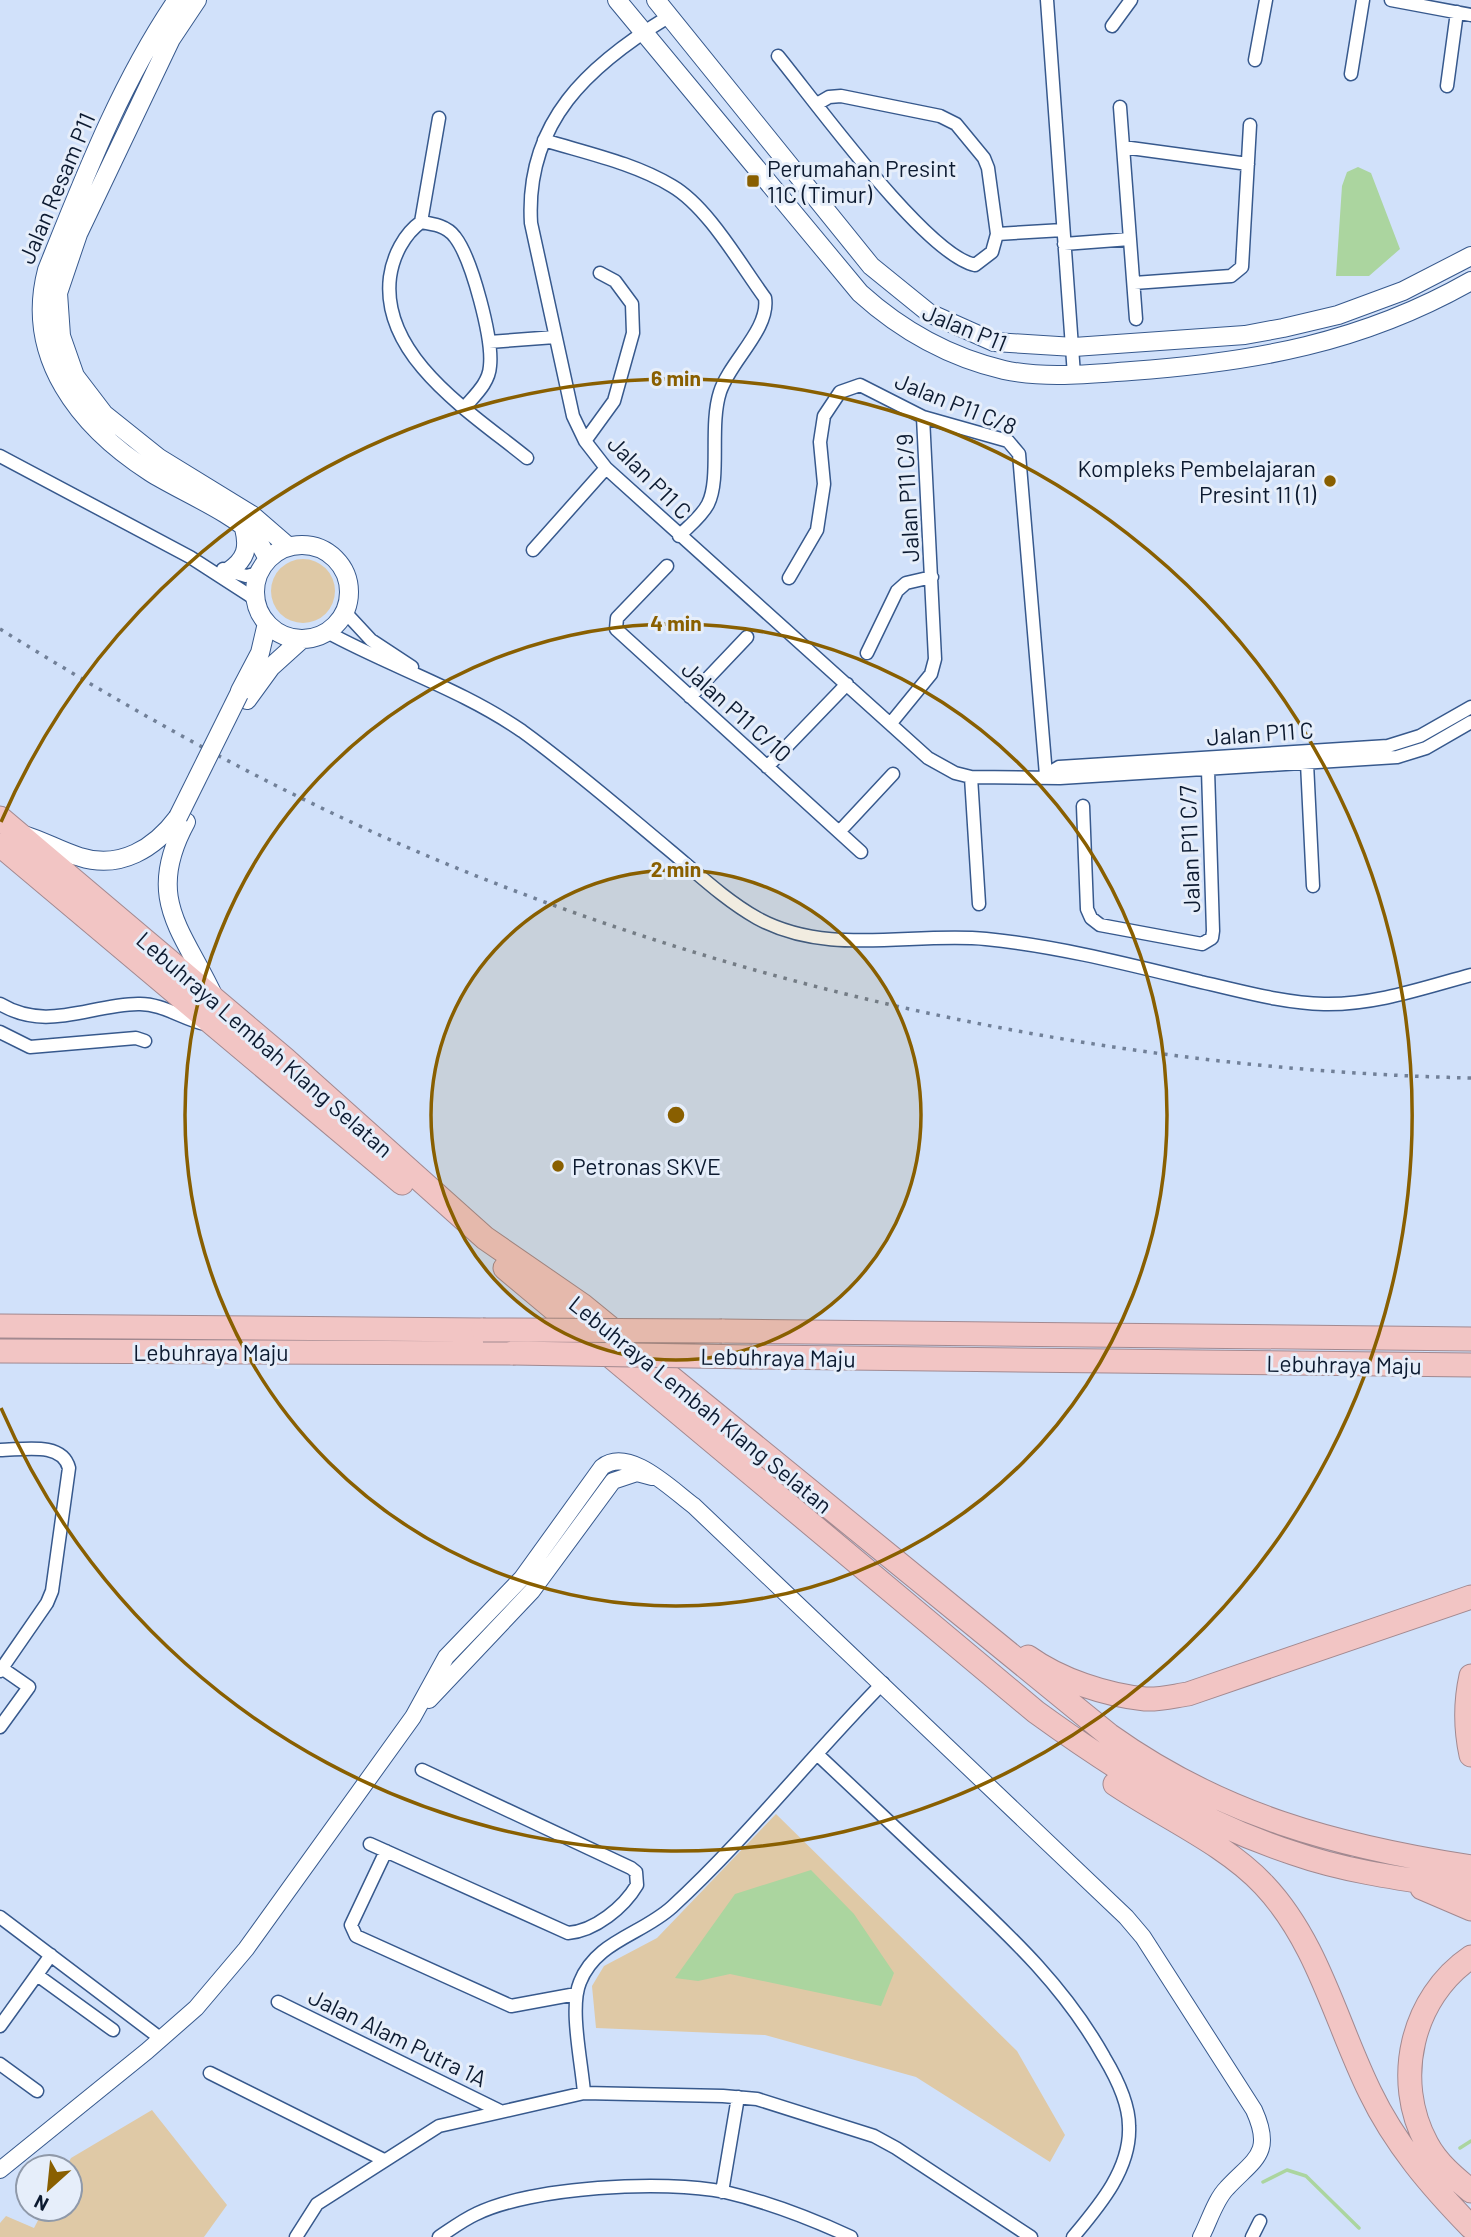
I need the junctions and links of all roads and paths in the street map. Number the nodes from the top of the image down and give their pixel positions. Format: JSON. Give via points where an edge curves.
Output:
{"nodes":[{"id":1,"x":177,"y":0,"type":"edge"},
{"id":2,"x":197,"y":0,"type":"edge"},
{"id":3,"x":617,"y":0,"type":"edge"},
{"id":4,"x":656,"y":0,"type":"edge"},
{"id":5,"x":1046,"y":0,"type":"edge"},
{"id":6,"x":1131,"y":0,"type":"edge"},
{"id":7,"x":1266,"y":0,"type":"edge"},
{"id":8,"x":1363,"y":0,"type":"edge"},
{"id":9,"x":1391,"y":0,"type":"edge"},
{"id":10,"x":1457,"y":12,"type":"junction"},
{"id":11,"x":1471,"y":15,"type":"edge"},
{"id":12,"x":668,"y":18,"type":"junction"},
{"id":13,"x":1112,"y":26,"type":"dead end"},
{"id":14,"x":642,"y":33,"type":"junction"},
{"id":15,"x":778,"y":56,"type":"dead end"},
{"id":16,"x":1255,"y":60,"type":"dead end"},
{"id":17,"x":1351,"y":74,"type":"dead end"},
{"id":18,"x":1447,"y":86,"type":"dead end"},
{"id":19,"x":817,"y":104,"type":"junction"},
{"id":20,"x":1120,"y":107,"type":"dead end"},
{"id":21,"x":439,"y":118,"type":"dead end"},
{"id":22,"x":1251,"y":125,"type":"dead end"},
{"id":23,"x":544,"y":140,"type":"junction"},
{"id":24,"x":1123,"y":146,"type":"junction"},
{"id":25,"x":1248,"y":164,"type":"junction"},
{"id":26,"x":421,"y":222,"type":"junction"},
{"id":27,"x":1063,"y":230,"type":"junction"},
{"id":28,"x":996,"y":234,"type":"junction"},
{"id":29,"x":1130,"y":239,"type":"junction"},
{"id":30,"x":1064,"y":244,"type":"junction"},
{"id":31,"x":1471,"y":256,"type":"edge"},
{"id":32,"x":600,"y":273,"type":"dead end"},
{"id":33,"x":1471,"y":281,"type":"edge"},
{"id":34,"x":1134,"y":283,"type":"junction"},
{"id":35,"x":1136,"y":318,"type":"dead end"},
{"id":36,"x":555,"y":337,"type":"junction"},
{"id":37,"x":489,"y":342,"type":"junction"},
{"id":38,"x":1074,"y":347,"type":"junction"},
{"id":39,"x":1074,"y":375,"type":"junction"},
{"id":40,"x":465,"y":407,"type":"junction"},
{"id":41,"x":923,"y":417,"type":"junction"},
{"id":42,"x":586,"y":441,"type":"junction"},
{"id":43,"x":0,"y":456,"type":"edge"},
{"id":44,"x":527,"y":458,"type":"dead end"},
{"id":45,"x":606,"y":468,"type":"junction"},
{"id":46,"x":244,"y":528,"type":"junction"},
{"id":47,"x":679,"y":536,"type":"junction"},
{"id":48,"x":289,"y":547,"type":"junction"},
{"id":49,"x":533,"y":550,"type":"dead end"},
{"id":50,"x":190,"y":557,"type":"junction"},
{"id":51,"x":263,"y":566,"type":"junction"},
{"id":52,"x":667,"y":566,"type":"dead end"},
{"id":53,"x":229,"y":571,"type":"junction"},
{"id":54,"x":932,"y":577,"type":"junction"},
{"id":55,"x":789,"y":578,"type":"dead end"},
{"id":56,"x":256,"y":599,"type":"junction"},
{"id":57,"x":345,"y":612,"type":"junction"},
{"id":58,"x":267,"y":624,"type":"junction"},
{"id":59,"x":327,"y":632,"type":"junction"},
{"id":60,"x":747,"y":637,"type":"dead end"},
{"id":61,"x":302,"y":639,"type":"junction"},
{"id":62,"x":867,"y":653,"type":"dead end"},
{"id":63,"x":433,"y":681,"type":"junction"},
{"id":64,"x":847,"y":684,"type":"junction"},
{"id":65,"x":243,"y":697,"type":"junction"},
{"id":66,"x":690,"y":697,"type":"junction"},
{"id":67,"x":1471,"y":707,"type":"edge"},
{"id":68,"x":1471,"y":722,"type":"edge"},
{"id":69,"x":891,"y":723,"type":"junction"},
{"id":70,"x":1307,"y":763,"type":"junction"},
{"id":71,"x":767,"y":767,"type":"junction"},
{"id":72,"x":1208,"y":770,"type":"junction"},
{"id":73,"x":893,"y":774,"type":"dead end"},
{"id":74,"x":1046,"y":775,"type":"junction"},
{"id":75,"x":971,"y":777,"type":"junction"},
{"id":76,"x":1083,"y":806,"type":"dead end"},
{"id":77,"x":182,"y":820,"type":"junction"},
{"id":78,"x":6,"y":832,"type":"edge"},
{"id":79,"x":839,"y":832,"type":"junction"},
{"id":80,"x":861,"y":852,"type":"dead end"},
{"id":81,"x":1313,"y":886,"type":"dead end"},
{"id":82,"x":979,"y":904,"type":"dead end"},
{"id":83,"x":1471,"y":975,"type":"edge"},
{"id":84,"x":214,"y":997,"type":"junction"},
{"id":85,"x":0,"y":1004,"type":"edge"},
{"id":86,"x":214,"y":1026,"type":"junction"},
{"id":87,"x":0,"y":1032,"type":"edge"},
{"id":88,"x":145,"y":1041,"type":"dead end"},
{"id":89,"x":0,"y":1326,"type":"edge"},
{"id":90,"x":1471,"y":1339,"type":"edge"},
{"id":91,"x":0,"y":1351,"type":"edge"},
{"id":92,"x":1471,"y":1365,"type":"edge"},
{"id":93,"x":0,"y":1450,"type":"edge"},
{"id":94,"x":653,"y":1477,"type":"junction"},
{"id":95,"x":571,"y":1541,"type":"junction"},
{"id":96,"x":548,"y":1543,"type":"junction"},
{"id":97,"x":1471,"y":1597,"type":"edge"},
{"id":98,"x":954,"y":1612,"type":"junction"},
{"id":99,"x":485,"y":1616,"type":"junction"},
{"id":100,"x":468,"y":1659,"type":"junction"},
{"id":101,"x":441,"y":1667,"type":"junction"},
{"id":102,"x":1,"y":1668,"type":"edge"},
{"id":103,"x":1471,"y":1676,"type":"edge"},
{"id":104,"x":883,"y":1683,"type":"junction"},
{"id":105,"x":1036,"y":1712,"type":"junction"},
{"id":106,"x":413,"y":1717,"type":"junction"},
{"id":107,"x":0,"y":1727,"type":"edge"},
{"id":108,"x":817,"y":1754,"type":"junction"},
{"id":109,"x":1471,"y":1755,"type":"edge"},
{"id":110,"x":422,"y":1770,"type":"dead end"},
{"id":111,"x":370,"y":1844,"type":"dead end"},
{"id":112,"x":1364,"y":1849,"type":"junction"},
{"id":113,"x":386,"y":1851,"type":"junction"},
{"id":114,"x":1471,"y":1851,"type":"edge"},
{"id":115,"x":1471,"y":1867,"type":"edge"},
{"id":116,"x":1404,"y":1878,"type":"junction"},
{"id":117,"x":1471,"y":1889,"type":"edge"},
{"id":118,"x":1471,"y":1909,"type":"edge"},
{"id":119,"x":0,"y":1917,"type":"edge"},
{"id":120,"x":51,"y":1955,"type":"junction"},
{"id":121,"x":1471,"y":1957,"type":"edge"},
{"id":122,"x":37,"y":1975,"type":"junction"},
{"id":123,"x":576,"y":1994,"type":"junction"},
{"id":124,"x":278,"y":2003,"type":"dead end"},
{"id":125,"x":0,"y":2026,"type":"edge"},
{"id":126,"x":113,"y":2030,"type":"dead end"},
{"id":127,"x":160,"y":2038,"type":"junction"},
{"id":128,"x":0,"y":2064,"type":"edge"},
{"id":129,"x":210,"y":2073,"type":"dead end"},
{"id":130,"x":37,"y":2091,"type":"dead end"},
{"id":131,"x":584,"y":2093,"type":"junction"},
{"id":132,"x":738,"y":2097,"type":"junction"},
{"id":133,"x":500,"y":2111,"type":"junction"},
{"id":134,"x":384,"y":2160,"type":"junction"},
{"id":135,"x":0,"y":2170,"type":"edge"},
{"id":136,"x":1471,"y":2191,"type":"edge"},
{"id":137,"x":722,"y":2192,"type":"junction"},
{"id":138,"x":1260,"y":2221,"type":"dead end"},
{"id":139,"x":1471,"y":2227,"type":"edge"},
{"id":140,"x":296,"y":2237,"type":"edge"},
{"id":141,"x":439,"y":2237,"type":"edge"},
{"id":142,"x":851,"y":2237,"type":"edge"},
{"id":143,"x":1031,"y":2237,"type":"edge"},
{"id":144,"x":1073,"y":2237,"type":"edge"},
{"id":145,"x":1201,"y":2237,"type":"edge"},
{"id":146,"x":1252,"y":2237,"type":"edge"}],
"edges":[{"from":1,"to":46,"type":"main road","name":"Jalan Resam P11","via":[[156,30],[112,119],[47,270],[41,290],[44,339],[60,383],[92,425],[149,472]]},
{"from":2,"to":48,"type":"main road","name":"Jalan Resam P11","via":[[171,39],[78,234],[58,293],[61,336],[75,376],[104,414],[159,458],[252,515]]},
{"from":3,"to":14,"type":"main road","name":"Jalan P11"},
{"from":4,"to":12,"type":"main road","name":"Jalan P11"},
{"from":5,"to":27,"type":"street"},
{"from":6,"to":13,"type":"street"},
{"from":7,"to":16,"type":"street"},
{"from":8,"to":17,"type":"street"},
{"from":9,"to":10,"type":"street"},
{"from":10,"to":11,"type":"street"},
{"from":10,"to":18,"type":"street"},
{"from":12,"to":14,"type":"street","name":"Jalan P11 C"},
{"from":12,"to":38,"type":"main road","name":"Jalan P11","via":[[857,250],[908,298],[952,325],[994,342]]},
{"from":14,"to":23,"type":"street","name":"Jalan P11 C","via":[[610,55],[565,102]]},
{"from":14,"to":39,"type":"main road","name":"Jalan P11","via":[[830,260],[881,312],[928,342],[974,362],[1017,372]]},
{"from":15,"to":19,"type":"street"},
{"from":19,"to":28,"type":"street","via":[[841,96],[949,119],[984,158]]},
{"from":19,"to":28,"type":"street","via":[[940,247],[975,265],[992,252]]},
{"from":20,"to":24,"type":"street"},
{"from":21,"to":26,"type":"street"},
{"from":22,"to":25,"type":"street"},
{"from":23,"to":36,"type":"street","name":"Jalan P11 C","via":[[529,190],[531,223]]},
{"from":23,"to":47,"type":"street","via":[[649,173],[674,187],[692,202],[765,298],[763,321],[720,391],[708,504]]},
{"from":24,"to":25,"type":"street"},
{"from":24,"to":29,"type":"street"},
{"from":25,"to":34,"type":"street","via":[[1242,262],[1237,272]]},
{"from":26,"to":37,"type":"street","via":[[444,228],[461,247]]},
{"from":26,"to":40,"type":"street","via":[[395,259],[390,304],[412,357]]},
{"from":27,"to":28,"type":"street"},
{"from":27,"to":30,"type":"street"},
{"from":29,"to":30,"type":"street"},
{"from":29,"to":34,"type":"street"},
{"from":30,"to":38,"type":"street"},
{"from":31,"to":38,"type":"main road","name":"Jalan P11","via":[[1403,290],[1338,315],[1283,328]]},
{"from":32,"to":42,"type":"street","via":[[615,281],[632,304],[633,333],[614,401]]},
{"from":33,"to":39,"type":"main road","name":"Jalan P11","via":[[1410,313],[1277,353],[1216,364]]},
{"from":34,"to":35,"type":"street"},
{"from":36,"to":37,"type":"street"},
{"from":36,"to":42,"type":"street","name":"Jalan P11 C","via":[[566,391]]},
{"from":37,"to":40,"type":"street","via":[[487,379]]},
{"from":38,"to":39,"type":"street"},
{"from":40,"to":44,"type":"street"},
{"from":41,"to":54,"type":"street","name":"Jalan P11 C/9"},
{"from":41,"to":55,"type":"street","name":"Jalan P11 C/8","via":[[860,385],[840,392],[820,430],[824,484],[817,530]]},
{"from":41,"to":74,"type":"street","name":"Jalan P11 C/8","via":[[1008,441],[1019,454]]},
{"from":42,"to":45,"type":"street","name":"Jalan P11 C"},
{"from":43,"to":50,"type":"street"},
{"from":45,"to":47,"type":"street","name":"Jalan P11 C"},
{"from":45,"to":49,"type":"street"},
{"from":46,"to":51,"type":"main road","name":"Jalan Resam P11","via":[[254,536]]},
{"from":46,"to":53,"type":"main road","via":[[246,552],[241,563]]},
{"from":47,"to":64,"type":"street","name":"Jalan P11 C"},
{"from":48,"to":51,"type":"main road"},
{"from":48,"to":57,"type":"main road","via":[[316,547],[338,562],[349,586]]},
{"from":50,"to":53,"type":"street"},
{"from":50,"to":56,"type":"street"},
{"from":51,"to":53,"type":"street","via":[[246,576]]},
{"from":51,"to":56,"type":"main road"},
{"from":52,"to":66,"type":"street","name":"Jalan P11 C/10","via":[[617,618],[616,629]]},
{"from":54,"to":62,"type":"street","name":"Jalan P11 C/9","via":[[897,590]]},
{"from":54,"to":69,"type":"street","name":"Jalan P11 C/9","via":[[934,666]]},
{"from":56,"to":58,"type":"main road"},
{"from":57,"to":59,"type":"main road"},
{"from":57,"to":63,"type":"street","via":[[370,640]]},
{"from":58,"to":61,"type":"main road","via":[[283,635]]},
{"from":58,"to":65,"type":"main road"},
{"from":59,"to":61,"type":"main road"},
{"from":59,"to":63,"type":"street","via":[[376,659]]},
{"from":60,"to":66,"type":"street"},
{"from":61,"to":65,"type":"main road"},
{"from":63,"to":83,"type":"street","via":[[529,736],[726,898],[760,919],[802,934],[848,941],[985,939],[1110,960],[1280,1000],[1325,1004],[1379,1000]]},
{"from":64,"to":69,"type":"street","name":"Jalan P11 C"},
{"from":64,"to":71,"type":"street"},
{"from":65,"to":77,"type":"main road"},
{"from":66,"to":71,"type":"street","name":"Jalan P11 C/10"},
{"from":67,"to":74,"type":"street","name":"Jalan P11 C","via":[[1420,736],[1388,746],[1059,767]]},
{"from":68,"to":70,"type":"street","name":"Jalan P11 C","via":[[1426,748],[1397,757]]},
{"from":69,"to":75,"type":"street","name":"Jalan P11 C","via":[[928,758]]},
{"from":70,"to":72,"type":"street","name":"Jalan P11 C"},
{"from":70,"to":81,"type":"street"},
{"from":71,"to":79,"type":"street","name":"Jalan P11 C/10"},
{"from":72,"to":74,"type":"street","name":"Jalan P11 C"},
{"from":72,"to":76,"type":"street","name":"Jalan P11 C/7","via":[[1213,931],[1202,944],[1100,925],[1091,918]]},
{"from":73,"to":79,"type":"street"},
{"from":74,"to":75,"type":"street","name":"Jalan P11 C"},
{"from":75,"to":82,"type":"street"},
{"from":77,"to":78,"type":"main road","via":[[139,853],[109,861],[83,859],[51,843]]},
{"from":77,"to":84,"type":"main road","via":[[170,863],[170,903],[174,924]]},
{"from":78,"to":84,"type":"highway","name":"Lebuhraya Lembah Klang Selatan"},
{"from":78,"to":86,"type":"highway","name":"Lebuhraya Lembah Klang Selatan"},
{"from":79,"to":80,"type":"street","name":"Jalan P11 C/10"},
{"from":84,"to":98,"type":"highway","name":"Lebuhraya Lembah Klang Selatan","via":[[485,1238],[582,1305]]},
{"from":85,"to":86,"type":"street","via":[[15,1013],[40,1018],[139,1004],[163,1007]]},
{"from":86,"to":105,"type":"highway","name":"Lebuhraya Lembah Klang Selatan"},
{"from":87,"to":88,"type":"street","via":[[30,1048],[136,1038]]},
{"from":89,"to":90,"type":"highway","name":"Lebuhraya Maju","bridge":true},
{"from":91,"to":92,"type":"highway","name":"Lebuhraya Maju","bridge":true},
{"from":93,"to":102,"type":"street","via":[[53,1450],[64,1457],[69,1468],[52,1591]]},
{"from":94,"to":95,"type":"street","via":[[637,1473],[613,1481]]},
{"from":94,"to":96,"type":"street","via":[[637,1464],[610,1461]]},
{"from":94,"to":104,"type":"street","via":[[694,1506]]},
{"from":95,"to":96,"type":"street","via":[[562,1535]]},
{"from":95,"to":100,"type":"street"},
{"from":96,"to":99,"type":"street","via":[[523,1578]]},
{"from":97,"to":98,"type":"highway","via":[[1224,1684],[1188,1695],[1147,1699],[1107,1692],[1042,1667],[989,1628]]},
{"from":98,"to":112,"type":"highway","name":"Lebuhraya Lembah Klang Selatan","via":[[1109,1735],[1162,1771],[1272,1822]]},
{"from":99,"to":100,"type":"street","via":[[468,1643]]},
{"from":99,"to":101,"type":"street"},
{"from":100,"to":101,"type":"street","via":[[459,1655]]},
{"from":100,"to":106,"type":"street"},
{"from":101,"to":106,"type":"street"},
{"from":102,"to":107,"type":"street","via":[[29,1687]]},
{"from":103,"to":109,"type":"highway","via":[[1466,1701]]},
{"from":104,"to":108,"type":"street"},
{"from":104,"to":145,"type":"street","via":[[1126,1916],[1254,2110],[1263,2131],[1254,2164],[1222,2194]]},
{"from":105,"to":116,"type":"highway","name":"Lebuhraya Lembah Klang Selatan","via":[[1127,1775],[1219,1825],[1293,1854]]},
{"from":105,"to":139,"type":"highway","via":[[1051,1734],[1087,1766],[1228,1853],[1263,1884],[1301,1934],[1370,2092],[1399,2145]]},
{"from":106,"to":127,"type":"street","via":[[246,1949],[196,2008]]},
{"from":108,"to":123,"type":"street","via":[[665,1913],[597,1955]]},
{"from":108,"to":144,"type":"street","via":[[1060,1988],[1111,2068],[1126,2104],[1130,2127],[1126,2150],[1117,2176]]},
{"from":110,"to":113,"type":"street","via":[[631,1868],[637,1885],[621,1905],[584,1929],[568,1933]]},
{"from":111,"to":113,"type":"street"},
{"from":112,"to":114,"type":"highway","via":[[1404,1843]]},
{"from":112,"to":115,"type":"highway","name":"Lebuhraya Lembah Klang Selatan"},
{"from":113,"to":123,"type":"street","via":[[351,1925],[356,1936],[510,2006]]},
{"from":116,"to":117,"type":"highway","name":"Lebuhraya Lembah Klang Selatan"},
{"from":116,"to":118,"type":"highway"},
{"from":119,"to":120,"type":"street"},
{"from":120,"to":122,"type":"street"},
{"from":120,"to":127,"type":"street"},
{"from":121,"to":136,"type":"highway","via":[[1449,1974],[1429,2000],[1417,2025],[1409,2078],[1413,2107],[1427,2144]]},
{"from":122,"to":125,"type":"street"},
{"from":122,"to":126,"type":"street"},
{"from":123,"to":131,"type":"street"},
{"from":124,"to":133,"type":"street","name":"Jalan Alam Putra 1A"},
{"from":127,"to":135,"type":"street"},
{"from":128,"to":130,"type":"street"},
{"from":129,"to":134,"type":"street"},
{"from":131,"to":132,"type":"street"},
{"from":131,"to":133,"type":"street"},
{"from":132,"to":137,"type":"street"},
{"from":132,"to":143,"type":"street","via":[[784,2106],[874,2136]]},
{"from":133,"to":134,"type":"street","via":[[439,2126]]},
{"from":134,"to":140,"type":"street","via":[[317,2204]]},
{"from":137,"to":141,"type":"street","via":[[583,2188],[494,2207]]},
{"from":137,"to":142,"type":"street"},
{"from":138,"to":146,"type":"street"}]}
